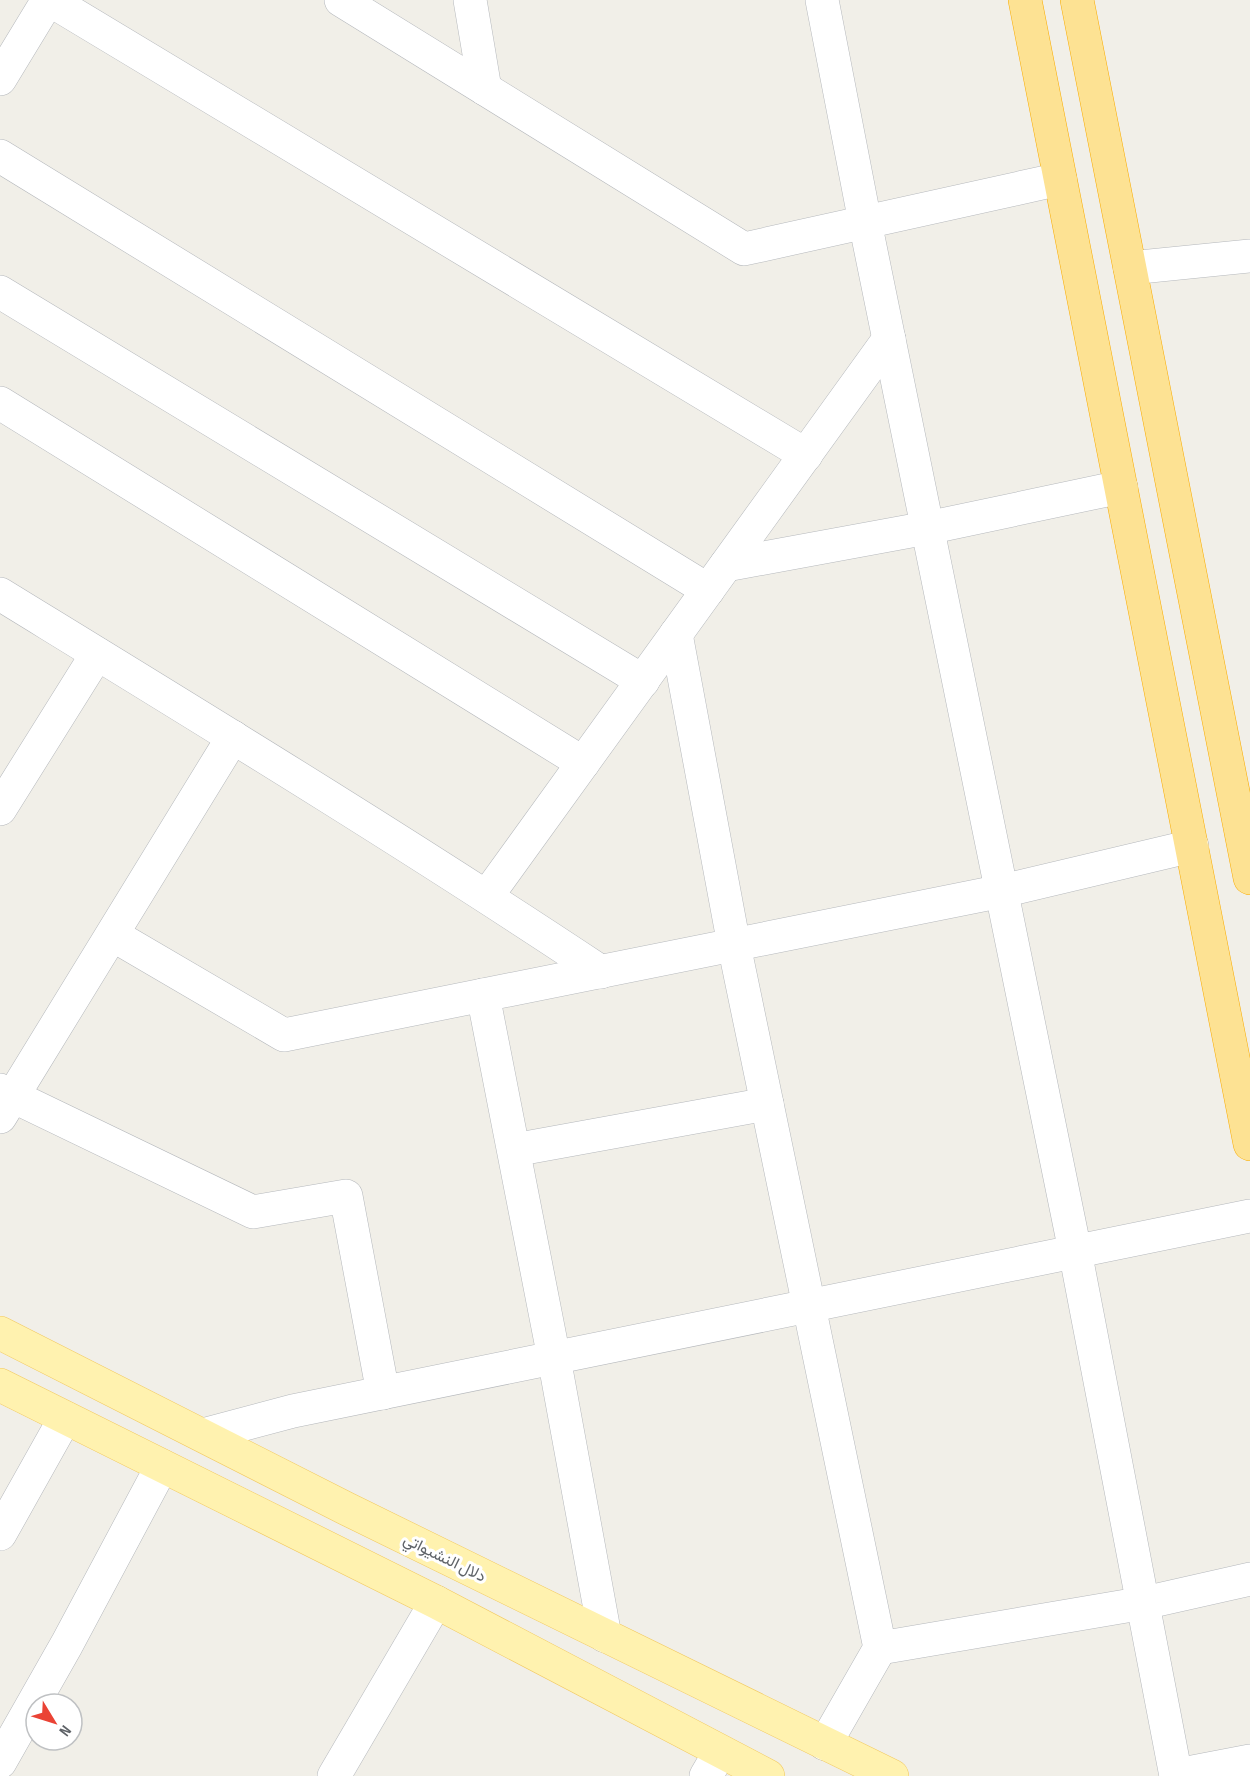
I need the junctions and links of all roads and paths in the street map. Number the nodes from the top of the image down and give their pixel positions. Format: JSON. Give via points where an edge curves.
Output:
{"nodes":[{"id":1,"x":49,"y":0,"type":"edge"},
{"id":2,"x":341,"y":0,"type":"edge"},
{"id":3,"x":470,"y":0,"type":"edge"},
{"id":4,"x":822,"y":0,"type":"edge"},
{"id":5,"x":1025,"y":0,"type":"edge"},
{"id":6,"x":1077,"y":0,"type":"edge"},
{"id":7,"x":0,"y":79,"type":"edge"},
{"id":8,"x":485,"y":89,"type":"junction"},
{"id":9,"x":0,"y":156,"type":"edge"},
{"id":10,"x":1060,"y":179,"type":"junction"},
{"id":11,"x":865,"y":222,"type":"junction"},
{"id":12,"x":1250,"y":256,"type":"edge"},
{"id":13,"x":1130,"y":268,"type":"junction"},
{"id":14,"x":0,"y":292,"type":"edge"},
{"id":15,"x":889,"y":339,"type":"junction"},
{"id":16,"x":0,"y":403,"type":"edge"},
{"id":17,"x":806,"y":455,"type":"junction"},
{"id":18,"x":1121,"y":487,"type":"junction"},
{"id":19,"x":927,"y":528,"type":"junction"},
{"id":20,"x":717,"y":577,"type":"junction"},
{"id":21,"x":0,"y":594,"type":"edge"},
{"id":22,"x":676,"y":634,"type":"junction"},
{"id":23,"x":98,"y":654,"type":"junction"},
{"id":24,"x":643,"y":681,"type":"junction"},
{"id":25,"x":233,"y":737,"type":"junction"},
{"id":26,"x":583,"y":763,"type":"junction"},
{"id":27,"x":0,"y":810,"type":"edge"},
{"id":28,"x":1244,"y":818,"type":"edge"},
{"id":29,"x":1191,"y":846,"type":"junction"},
{"id":30,"x":1250,"y":878,"type":"edge"},
{"id":31,"x":1002,"y":891,"type":"junction"},
{"id":32,"x":488,"y":896,"type":"junction"},
{"id":33,"x":113,"y":935,"type":"junction"},
{"id":34,"x":734,"y":945,"type":"junction"},
{"id":35,"x":601,"y":972,"type":"junction"},
{"id":36,"x":483,"y":995,"type":"junction"},
{"id":37,"x":4,"y":1101,"type":"edge"},
{"id":38,"x":768,"y":1104,"type":"junction"},
{"id":39,"x":1250,"y":1144,"type":"edge"},
{"id":40,"x":514,"y":1150,"type":"junction"},
{"id":41,"x":1250,"y":1216,"type":"edge"},
{"id":42,"x":1075,"y":1251,"type":"junction"},
{"id":43,"x":809,"y":1306,"type":"junction"},
{"id":44,"x":0,"y":1333,"type":"edge"},
{"id":45,"x":554,"y":1358,"type":"junction"},
{"id":46,"x":0,"y":1385,"type":"edge"},
{"id":47,"x":383,"y":1393,"type":"junction"},
{"id":48,"x":65,"y":1418,"type":"junction"},
{"id":49,"x":203,"y":1436,"type":"junction"},
{"id":50,"x":162,"y":1466,"type":"junction"},
{"id":51,"x":0,"y":1534,"type":"edge"},
{"id":52,"x":1250,"y":1579,"type":"edge"},
{"id":53,"x":436,"y":1602,"type":"junction"},
{"id":54,"x":1144,"y":1603,"type":"junction"},
{"id":55,"x":605,"y":1636,"type":"junction"},
{"id":56,"x":880,"y":1648,"type":"junction"},
{"id":57,"x":825,"y":1744,"type":"junction"},
{"id":58,"x":1250,"y":1761,"type":"edge"},
{"id":59,"x":0,"y":1762,"type":"edge"},
{"id":60,"x":713,"y":1764,"type":"edge"},
{"id":61,"x":1176,"y":1775,"type":"edge"},
{"id":62,"x":334,"y":1776,"type":"edge"},
{"id":63,"x":768,"y":1776,"type":"edge"},
{"id":64,"x":892,"y":1776,"type":"edge"}],
"edges":[{"from":1,"to":7,"type":"street"},
{"from":1,"to":17,"type":"street"},
{"from":2,"to":8,"type":"street"},
{"from":3,"to":8,"type":"street"},
{"from":4,"to":11,"type":"street"},
{"from":5,"to":10,"type":"highway"},
{"from":6,"to":13,"type":"highway"},
{"from":8,"to":11,"type":"street","via":[[744,249]]},
{"from":9,"to":20,"type":"street"},
{"from":10,"to":11,"type":"street"},
{"from":10,"to":18,"type":"highway"},
{"from":11,"to":15,"type":"street"},
{"from":12,"to":13,"type":"street"},
{"from":13,"to":28,"type":"highway"},
{"from":14,"to":24,"type":"street"},
{"from":15,"to":17,"type":"street"},
{"from":15,"to":19,"type":"street"},
{"from":16,"to":26,"type":"street"},
{"from":17,"to":20,"type":"street"},
{"from":18,"to":19,"type":"street"},
{"from":18,"to":29,"type":"highway"},
{"from":19,"to":20,"type":"street"},
{"from":19,"to":31,"type":"street"},
{"from":20,"to":22,"type":"street"},
{"from":21,"to":23,"type":"street"},
{"from":22,"to":24,"type":"street"},
{"from":22,"to":34,"type":"street"},
{"from":23,"to":25,"type":"street"},
{"from":23,"to":27,"type":"street"},
{"from":24,"to":26,"type":"street"},
{"from":25,"to":32,"type":"street"},
{"from":25,"to":33,"type":"street"},
{"from":26,"to":32,"type":"street"},
{"from":28,"to":30,"type":"highway"},
{"from":29,"to":31,"type":"street"},
{"from":29,"to":39,"type":"highway"},
{"from":31,"to":34,"type":"street"},
{"from":31,"to":42,"type":"street"},
{"from":32,"to":35,"type":"street"},
{"from":33,"to":36,"type":"street","via":[[284,1035]]},
{"from":33,"to":37,"type":"street"},
{"from":34,"to":35,"type":"street"},
{"from":34,"to":38,"type":"street"},
{"from":35,"to":36,"type":"street"},
{"from":36,"to":40,"type":"street"},
{"from":37,"to":47,"type":"street","via":[[253,1212],[345,1196]]},
{"from":38,"to":40,"type":"street"},
{"from":38,"to":43,"type":"street"},
{"from":40,"to":45,"type":"street"},
{"from":41,"to":42,"type":"street"},
{"from":42,"to":43,"type":"street"},
{"from":42,"to":54,"type":"street"},
{"from":43,"to":45,"type":"street"},
{"from":43,"to":56,"type":"street"},
{"from":44,"to":49,"type":"main road","name":"دلال النشيواتي"},
{"from":45,"to":47,"type":"street"},
{"from":45,"to":55,"type":"street"},
{"from":46,"to":48,"type":"main road"},
{"from":47,"to":49,"type":"street","via":[[293,1411]]},
{"from":48,"to":50,"type":"main road"},
{"from":48,"to":51,"type":"street"},
{"from":49,"to":55,"type":"main road","name":"دلال النشيواتي"},
{"from":50,"to":53,"type":"main road"},
{"from":50,"to":59,"type":"street"},
{"from":52,"to":54,"type":"street"},
{"from":53,"to":60,"type":"main road"},
{"from":53,"to":62,"type":"street"},
{"from":54,"to":56,"type":"street"},
{"from":54,"to":61,"type":"street"},
{"from":55,"to":57,"type":"main road","name":"دلال النشيواتي"},
{"from":56,"to":57,"type":"street"},
{"from":57,"to":64,"type":"main road","name":"دلال النشيواتي"},
{"from":58,"to":61,"type":"street"},
{"from":60,"to":63,"type":"main road"}]}
